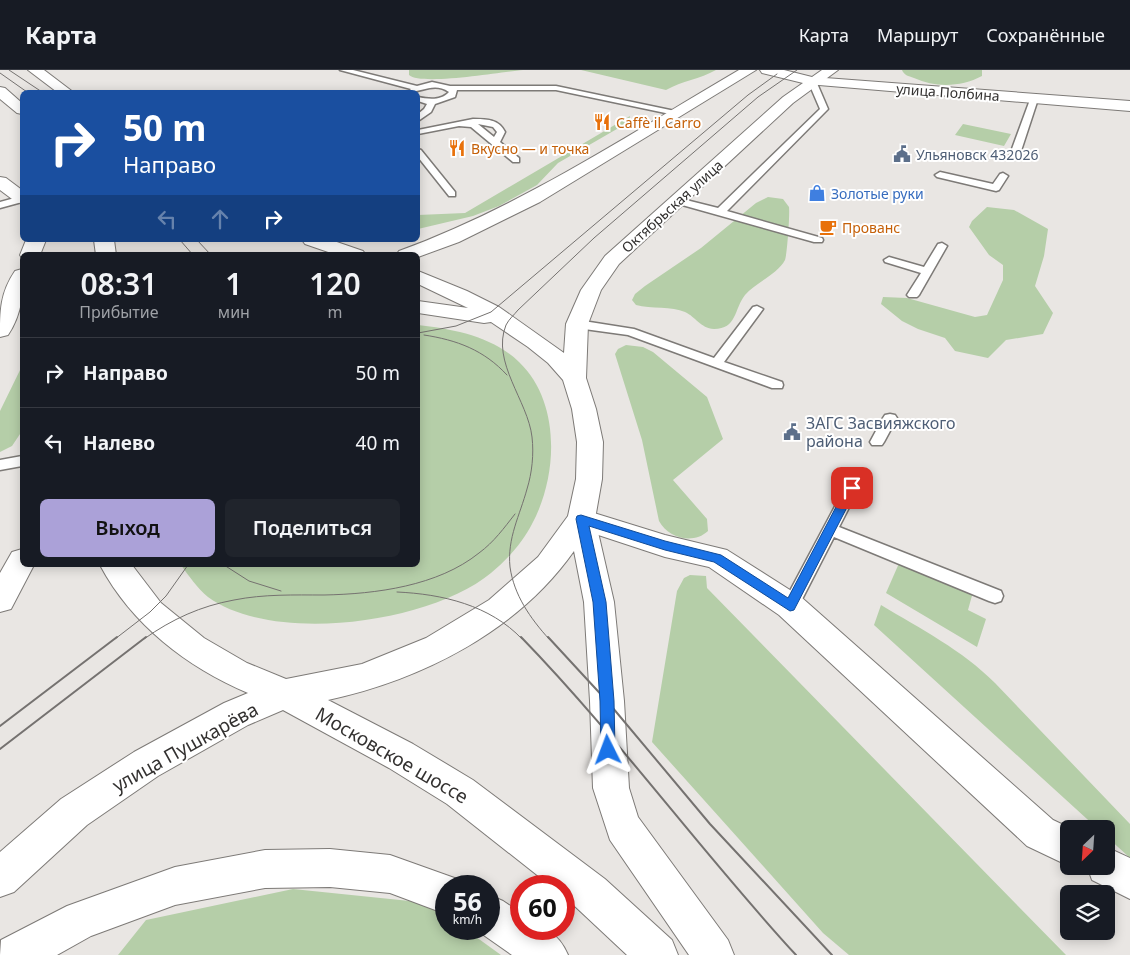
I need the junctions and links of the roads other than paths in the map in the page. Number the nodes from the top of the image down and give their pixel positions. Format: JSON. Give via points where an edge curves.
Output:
{"nodes":[{"id":1,"x":35,"y":70,"type":"edge"},
{"id":2,"x":344,"y":70,"type":"edge"},
{"id":3,"x":749,"y":70,"type":"edge"},
{"id":4,"x":767,"y":70,"type":"edge"},
{"id":5,"x":831,"y":70,"type":"edge"},
{"id":6,"x":396,"y":72,"type":"dead end"},
{"id":7,"x":812,"y":81,"type":"junction"},
{"id":8,"x":394,"y":83,"type":"junction"},
{"id":9,"x":451,"y":88,"type":"junction"},
{"id":10,"x":63,"y":90,"type":"edge"},
{"id":11,"x":415,"y":90,"type":"edge"},
{"id":12,"x":0,"y":91,"type":"edge"},
{"id":13,"x":1034,"y":98,"type":"junction"},
{"id":14,"x":420,"y":100,"type":"edge"},
{"id":15,"x":432,"y":101,"type":"junction"},
{"id":16,"x":1130,"y":106,"type":"edge"},
{"id":17,"x":20,"y":108,"type":"edge"},
{"id":18,"x":675,"y":113,"type":"junction"},
{"id":19,"x":420,"y":116,"type":"edge"},
{"id":20,"x":459,"y":123,"type":"junction"},
{"id":21,"x":420,"y":132,"type":"edge"},
{"id":22,"x":496,"y":142,"type":"junction"},
{"id":23,"x":420,"y":154,"type":"edge"},
{"id":24,"x":1014,"y":157,"type":"dead end"},
{"id":25,"x":516,"y":160,"type":"dead end"},
{"id":26,"x":940,"y":174,"type":"dead end"},
{"id":27,"x":1003,"y":176,"type":"dead end"},
{"id":28,"x":0,"y":182,"type":"edge"},
{"id":29,"x":452,"y":194,"type":"dead end"},
{"id":30,"x":20,"y":197,"type":"edge"},
{"id":31,"x":20,"y":199,"type":"edge"},
{"id":32,"x":678,"y":201,"type":"junction"},
{"id":33,"x":0,"y":205,"type":"edge"},
{"id":34,"x":513,"y":210,"type":"junction"},
{"id":35,"x":720,"y":212,"type":"junction"},
{"id":36,"x":420,"y":232,"type":"edge"},
{"id":37,"x":818,"y":240,"type":"dead end"},
{"id":38,"x":318,"y":242,"type":"edge"},
{"id":39,"x":942,"y":246,"type":"dead end"},
{"id":40,"x":347,"y":252,"type":"edge"},
{"id":41,"x":414,"y":252,"type":"edge"},
{"id":42,"x":889,"y":260,"type":"dead end"},
{"id":43,"x":927,"y":271,"type":"junction"},
{"id":44,"x":420,"y":278,"type":"edge"},
{"id":45,"x":20,"y":280,"type":"edge"},
{"id":46,"x":913,"y":295,"type":"dead end"},
{"id":47,"x":420,"y":306,"type":"edge"},
{"id":48,"x":757,"y":309,"type":"dead end"},
{"id":49,"x":507,"y":323,"type":"junction"},
{"id":50,"x":577,"y":324,"type":"junction"},
{"id":51,"x":0,"y":330,"type":"edge"},
{"id":52,"x":717,"y":364,"type":"junction"},
{"id":53,"x":574,"y":378,"type":"junction"},
{"id":54,"x":777,"y":385,"type":"dead end"},
{"id":55,"x":890,"y":418,"type":"dead end"},
{"id":56,"x":877,"y":442,"type":"dead end"},
{"id":57,"x":20,"y":461,"type":"edge"},
{"id":58,"x":0,"y":465,"type":"edge"},
{"id":59,"x":853,"y":486,"type":"dead end"},
{"id":60,"x":581,"y":519,"type":"junction"},
{"id":61,"x":830,"y":529,"type":"junction"},
{"id":62,"x":20,"y":564,"type":"edge"},
{"id":63,"x":116,"y":567,"type":"edge"},
{"id":64,"x":995,"y":596,"type":"dead end"},
{"id":65,"x":0,"y":600,"type":"edge"},
{"id":66,"x":790,"y":606,"type":"junction"},
{"id":67,"x":285,"y":694,"type":"junction"},
{"id":68,"x":1060,"y":843,"type":"edge"},
{"id":69,"x":1115,"y":871,"type":"edge"},
{"id":70,"x":0,"y":878,"type":"edge"},
{"id":71,"x":1130,"y":880,"type":"edge"},
{"id":72,"x":435,"y":890,"type":"edge"},
{"id":73,"x":500,"y":923,"type":"edge"},
{"id":74,"x":16,"y":955,"type":"edge"},
{"id":75,"x":547,"y":955,"type":"edge"},
{"id":76,"x":657,"y":955,"type":"edge"},
{"id":77,"x":713,"y":955,"type":"edge"}],
"edges":[{"from":1,"to":10,"type":"main road"},
{"from":2,"to":8,"type":"lane"},
{"from":3,"to":18,"type":"main road"},
{"from":4,"to":7,"type":"main road","name":"улица Полбина"},
{"from":5,"to":7,"type":"main road","name":"Октябрьская улица"},
{"from":6,"to":8,"type":"lane"},
{"from":7,"to":13,"type":"main road","name":"улица Полбина"},
{"from":7,"to":32,"type":"main road","name":"Октябрьская улица"},
{"from":7,"to":35,"type":"lane","via":[[824,108]]},
{"from":8,"to":11,"type":"lane"},
{"from":9,"to":11,"type":"lane","via":[[435,85]]},
{"from":9,"to":15,"type":"lane","via":[[453,93],[449,98]]},
{"from":9,"to":18,"type":"lane","via":[[556,88]]},
{"from":12,"to":17,"type":"main road"},
{"from":13,"to":16,"type":"main road","name":"улица Полбина"},
{"from":13,"to":24,"type":"lane"},
{"from":14,"to":15,"type":"lane"},
{"from":15,"to":19,"type":"lane"},
{"from":18,"to":34,"type":"main road"},
{"from":20,"to":21,"type":"lane"},
{"from":20,"to":22,"type":"lane","via":[[476,125]]},
{"from":20,"to":22,"type":"lane","via":[[480,121],[494,124],[501,130]]},
{"from":22,"to":25,"type":"lane"},
{"from":23,"to":29,"type":"lane"},
{"from":26,"to":27,"type":"lane","via":[[996,188]]},
{"from":28,"to":30,"type":"main road"},
{"from":31,"to":33,"type":"lane"},
{"from":32,"to":35,"type":"lane"},
{"from":32,"to":50,"type":"main road","name":"Октябрьская улица","via":[[612,260],[591,290]]},
{"from":34,"to":36,"type":"main road","via":[[456,226]]},
{"from":34,"to":41,"type":"main road"},
{"from":35,"to":37,"type":"lane"},
{"from":38,"to":40,"type":"main road"},
{"from":39,"to":43,"type":"lane"},
{"from":42,"to":43,"type":"lane"},
{"from":43,"to":46,"type":"lane"},
{"from":44,"to":49,"type":"main road","via":[[460,294]]},
{"from":45,"to":51,"type":"main road"},
{"from":47,"to":49,"type":"main road"},
{"from":48,"to":52,"type":"lane"},
{"from":49,"to":53,"type":"main road","via":[[556,358]]},
{"from":50,"to":52,"type":"lane","via":[[630,332]]},
{"from":50,"to":53,"type":"main road","name":"Октябрьская улица"},
{"from":52,"to":54,"type":"lane"},
{"from":53,"to":60,"type":"main road","via":[[590,442],[589,480]]},
{"from":55,"to":56,"type":"lane"},
{"from":57,"to":58,"type":"lane"},
{"from":59,"to":61,"type":"lane"},
{"from":60,"to":66,"type":"main road","via":[[665,546],[717,558]]},
{"from":60,"to":67,"type":"main road","name":"улица Пушкарёва","via":[[548,565],[500,609],[438,648],[364,678]]},
{"from":60,"to":77,"type":"main road","via":[[599,602],[611,788],[623,827]]},
{"from":61,"to":64,"type":"lane"},
{"from":61,"to":66,"type":"lane"},
{"from":62,"to":65,"type":"main road"},
{"from":63,"to":67,"type":"main road","name":"Московское шоссе","via":[[150,612],[194,648],[236,673]]},
{"from":66,"to":68,"type":"main road","via":[[1040,833]]},
{"from":67,"to":70,"type":"main road","name":"улица Пушкарёва","via":[[236,714],[146,764],[74,812]]},
{"from":67,"to":76,"type":"main road","name":"Московское шоссе","via":[[401,756],[460,792],[591,893]]},
{"from":69,"to":71,"type":"main road"},
{"from":72,"to":74,"type":"main road","via":[[390,874],[330,868],[265,869],[175,886],[81,920]]},
{"from":73,"to":75,"type":"main road"}]}
